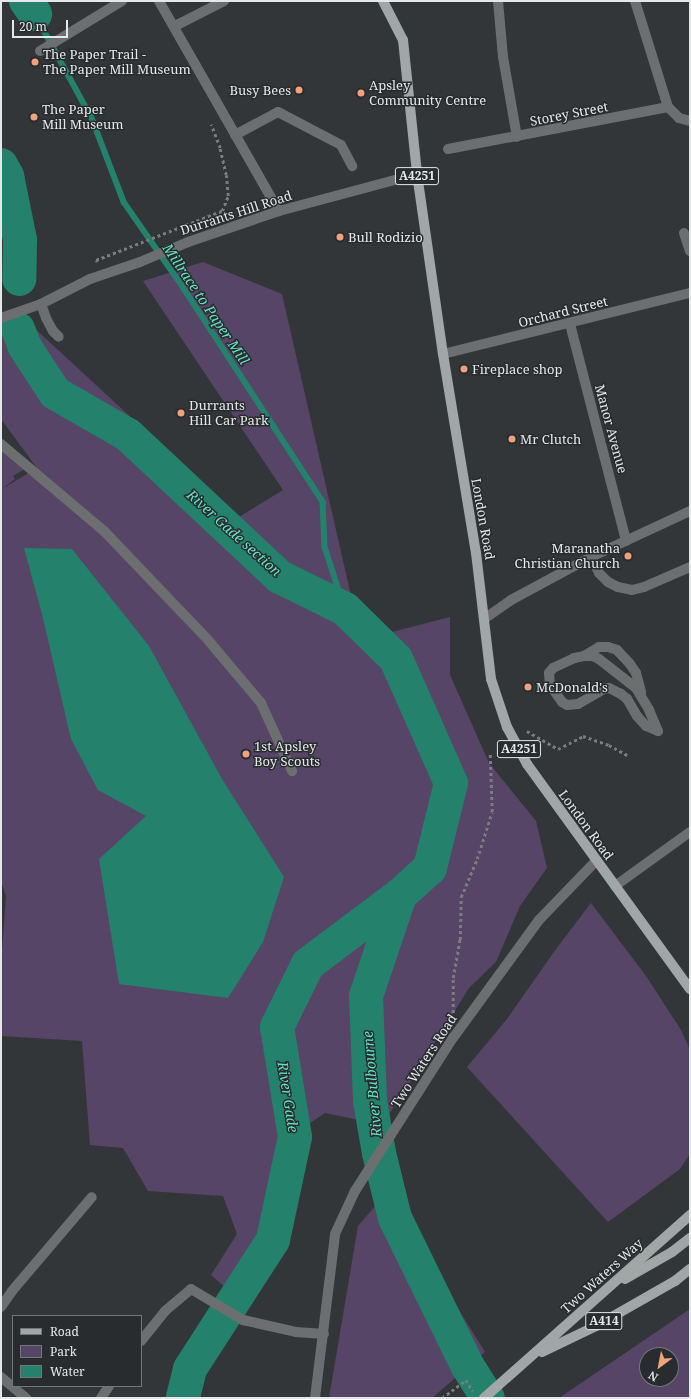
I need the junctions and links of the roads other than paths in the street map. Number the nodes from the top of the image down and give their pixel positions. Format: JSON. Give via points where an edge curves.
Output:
{"nodes":[{"id":1,"x":122,"y":1,"type":"edge"},
{"id":2,"x":159,"y":1,"type":"edge"},
{"id":3,"x":224,"y":1,"type":"edge"},
{"id":4,"x":383,"y":1,"type":"edge"},
{"id":5,"x":498,"y":1,"type":"edge"},
{"id":6,"x":635,"y":1,"type":"edge"},
{"id":7,"x":175,"y":26,"type":"junction"},
{"id":8,"x":40,"y":51,"type":"dead end"},
{"id":9,"x":668,"y":108,"type":"junction"},
{"id":10,"x":690,"y":121,"type":"edge"},
{"id":11,"x":235,"y":135,"type":"junction"},
{"id":12,"x":517,"y":137,"type":"junction"},
{"id":13,"x":448,"y":148,"type":"dead end"},
{"id":14,"x":352,"y":166,"type":"dead end"},
{"id":15,"x":417,"y":174,"type":"junction"},
{"id":16,"x":279,"y":211,"type":"junction"},
{"id":17,"x":684,"y":233,"type":"dead end"},
{"id":18,"x":690,"y":251,"type":"edge"},
{"id":19,"x":690,"y":293,"type":"edge"},
{"id":20,"x":41,"y":304,"type":"junction"},
{"id":21,"x":1,"y":318,"type":"edge"},
{"id":22,"x":570,"y":324,"type":"junction"},
{"id":23,"x":60,"y":337,"type":"dead end"},
{"id":24,"x":443,"y":354,"type":"junction"},
{"id":25,"x":1,"y":444,"type":"edge"},
{"id":26,"x":690,"y":511,"type":"edge"},
{"id":27,"x":626,"y":541,"type":"junction"},
{"id":28,"x":591,"y":557,"type":"junction"},
{"id":29,"x":690,"y":567,"type":"edge"},
{"id":30,"x":484,"y":619,"type":"junction"},
{"id":31,"x":584,"y":656,"type":"junction"},
{"id":32,"x":643,"y":698,"type":"junction"},
{"id":33,"x":292,"y":771,"type":"dead end"},
{"id":34,"x":690,"y":832,"type":"edge"},
{"id":35,"x":596,"y":861,"type":"junction"},
{"id":36,"x":615,"y":886,"type":"junction"},
{"id":37,"x":690,"y":989,"type":"edge"},
{"id":38,"x":92,"y":1197,"type":"dead end"},
{"id":39,"x":690,"y":1215,"type":"edge"},
{"id":40,"x":690,"y":1238,"type":"edge"},
{"id":41,"x":690,"y":1269,"type":"edge"},
{"id":42,"x":606,"y":1290,"type":"junction"},
{"id":43,"x":1,"y":1308,"type":"edge"},
{"id":44,"x":324,"y":1334,"type":"junction"},
{"id":45,"x":142,"y":1340,"type":"edge"},
{"id":46,"x":531,"y":1357,"type":"junction"},
{"id":47,"x":1,"y":1377,"type":"edge"},
{"id":48,"x":12,"y":1386,"type":"edge"},
{"id":49,"x":13,"y":1387,"type":"edge"},
{"id":50,"x":108,"y":1387,"type":"edge"},
{"id":51,"x":26,"y":1398,"type":"edge"},
{"id":52,"x":101,"y":1398,"type":"edge"},
{"id":53,"x":315,"y":1398,"type":"edge"},
{"id":54,"x":484,"y":1398,"type":"edge"}],
"edges":[{"from":1,"to":8,"type":"street"},
{"from":2,"to":7,"type":"street"},
{"from":3,"to":7,"type":"street"},
{"from":4,"to":15,"type":"main road","name":"London Road","number":"A4251","via":[[403,40]]},
{"from":5,"to":12,"type":"street","via":[[503,58]]},
{"from":6,"to":9,"type":"street"},
{"from":7,"to":11,"type":"street"},
{"from":9,"to":10,"type":"street","via":[[679,118]]},
{"from":9,"to":12,"type":"street","name":"Storey Street"},
{"from":11,"to":14,"type":"street","via":[[278,112],[341,145]]},
{"from":11,"to":16,"type":"street"},
{"from":12,"to":13,"type":"street","name":"Storey Street"},
{"from":15,"to":16,"type":"street","name":"Durrants Hill Road"},
{"from":15,"to":24,"type":"main road","name":"London Road","number":"A4251"},
{"from":16,"to":20,"type":"street","name":"Durrants Hill Road","via":[[90,279]]},
{"from":17,"to":18,"type":"street"},
{"from":19,"to":22,"type":"street","name":"Orchard Street"},
{"from":20,"to":21,"type":"street","name":"Durrants Hill Road"},
{"from":20,"to":23,"type":"street","via":[[53,331]]},
{"from":22,"to":24,"type":"street","name":"Orchard Street"},
{"from":22,"to":27,"type":"street","name":"Manor Avenue"},
{"from":24,"to":30,"type":"main road","name":"London Road","number":"A4251","via":[[476,553]]},
{"from":25,"to":33,"type":"street","via":[[104,531],[208,640],[261,703]]},
{"from":26,"to":27,"type":"street"},
{"from":27,"to":28,"type":"street"},
{"from":28,"to":29,"type":"street","via":[[599,573],[608,582],[632,590]]},
{"from":28,"to":30,"type":"street","via":[[510,600]]},
{"from":30,"to":35,"type":"main road","name":"London Road","number":"A4251","via":[[491,679],[507,727],[527,764]]},
{"from":31,"to":32,"type":"street","via":[[599,659],[636,688]]},
{"from":31,"to":32,"type":"street","via":[[599,647],[608,646],[617,650],[636,674]]},
{"from":31,"to":32,"type":"street","via":[[569,660],[553,668],[549,673],[550,685],[562,702],[567,705],[578,704],[609,688],[627,699],[646,726],[658,731]]},
{"from":34,"to":36,"type":"street"},
{"from":35,"to":36,"type":"main road","name":"London Road","number":"A4251"},
{"from":35,"to":44,"type":"street","name":"Two Waters Road","via":[[539,920],[453,1038],[355,1190],[335,1234]]},
{"from":36,"to":37,"type":"main road","name":"London Road","number":"A4251"},
{"from":38,"to":43,"type":"street","via":[[12,1291]]},
{"from":39,"to":42,"type":"main road","name":"Two Waters Way","number":"A414"},
{"from":40,"to":42,"type":"main road","via":[[672,1252]]},
{"from":41,"to":46,"type":"main road","name":"Two Waters Way","number":"A414","via":[[675,1281],[596,1326]]},
{"from":42,"to":46,"type":"main road","name":"Two Waters Way","number":"A414"},
{"from":44,"to":45,"type":"street","via":[[296,1332],[243,1320],[190,1289],[165,1311]]},
{"from":44,"to":53,"type":"street","name":"Two Waters Road"},
{"from":46,"to":54,"type":"main road","name":"Two Waters Way","number":"A414"},
{"from":47,"to":48,"type":"street"},
{"from":49,"to":51,"type":"street"},
{"from":50,"to":52,"type":"street"}]}
